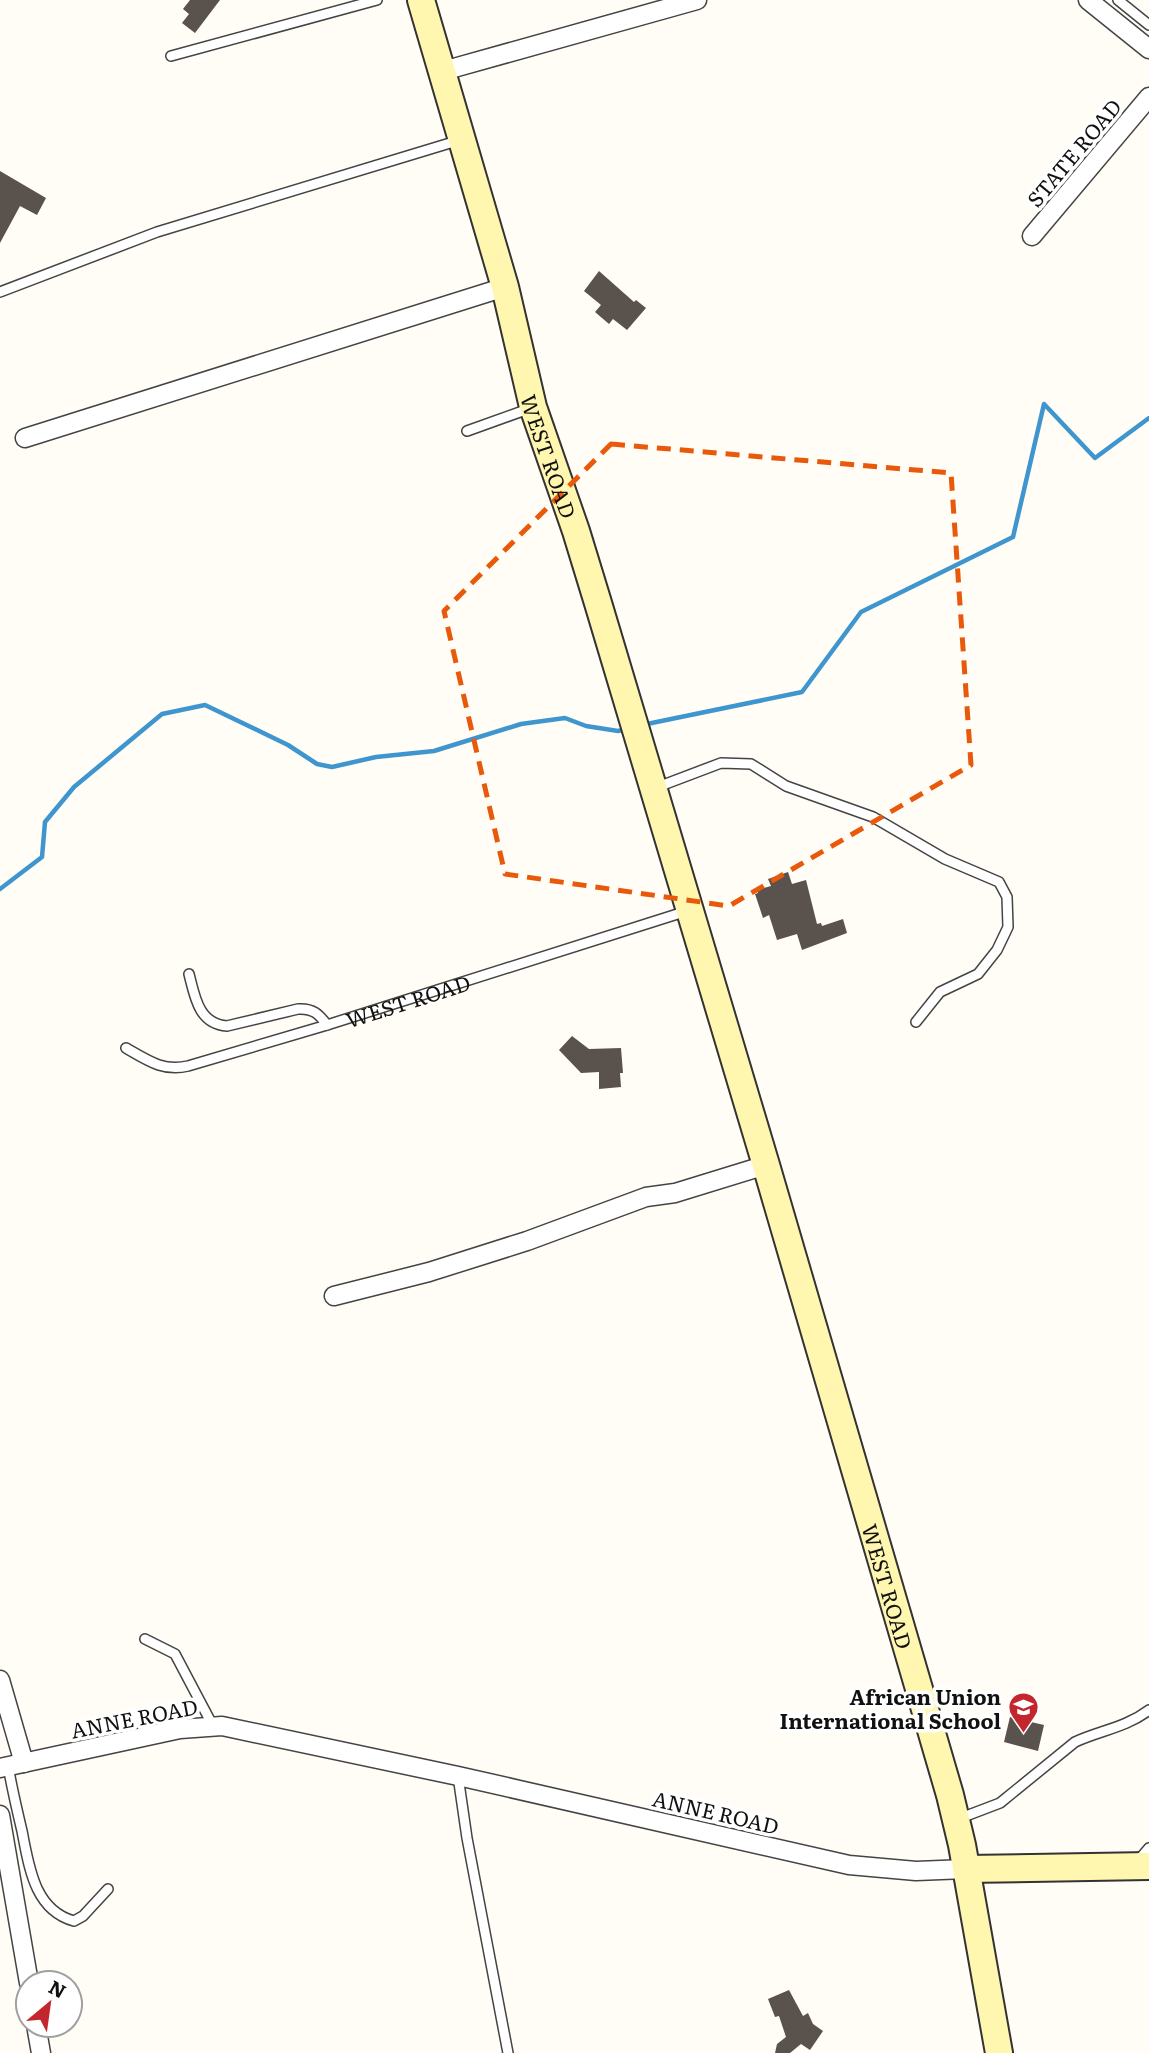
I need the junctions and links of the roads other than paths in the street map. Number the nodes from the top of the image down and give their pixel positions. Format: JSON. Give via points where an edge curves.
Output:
{"nodes":[{"id":1,"x":377,"y":0,"type":"edge"},
{"id":2,"x":421,"y":0,"type":"edge"},
{"id":3,"x":697,"y":0,"type":"edge"},
{"id":4,"x":1088,"y":0,"type":"edge"},
{"id":5,"x":1118,"y":0,"type":"edge"},
{"id":6,"x":1149,"y":25,"type":"edge"},
{"id":7,"x":1149,"y":49,"type":"edge"},
{"id":8,"x":171,"y":56,"type":"dead end"},
{"id":9,"x":443,"y":71,"type":"junction"},
{"id":10,"x":1149,"y":97,"type":"edge"},
{"id":11,"x":462,"y":140,"type":"junction"},
{"id":12,"x":1032,"y":236,"type":"dead end"},
{"id":13,"x":505,"y":287,"type":"junction"},
{"id":14,"x":0,"y":292,"type":"edge"},
{"id":15,"x":533,"y":407,"type":"junction"},
{"id":16,"x":467,"y":431,"type":"dead end"},
{"id":17,"x":25,"y":439,"type":"dead end"},
{"id":18,"x":653,"y":789,"type":"junction"},
{"id":19,"x":689,"y":910,"type":"junction"},
{"id":20,"x":189,"y":974,"type":"dead end"},
{"id":21,"x":916,"y":1022,"type":"dead end"},
{"id":22,"x":327,"y":1025,"type":"junction"},
{"id":23,"x":126,"y":1048,"type":"dead end"},
{"id":24,"x":766,"y":1165,"type":"junction"},
{"id":25,"x":334,"y":1296,"type":"dead end"},
{"id":26,"x":145,"y":1639,"type":"dead end"},
{"id":27,"x":0,"y":1680,"type":"edge"},
{"id":28,"x":1149,"y":1710,"type":"edge"},
{"id":29,"x":213,"y":1726,"type":"junction"},
{"id":30,"x":11,"y":1766,"type":"edge"},
{"id":31,"x":458,"y":1776,"type":"junction"},
{"id":32,"x":0,"y":1815,"type":"edge"},
{"id":33,"x":956,"y":1819,"type":"junction"},
{"id":34,"x":1144,"y":1860,"type":"edge"},
{"id":35,"x":966,"y":1869,"type":"junction"},
{"id":36,"x":108,"y":1889,"type":"dead end"},
{"id":37,"x":27,"y":1969,"type":"edge"},
{"id":38,"x":508,"y":2053,"type":"edge"},
{"id":39,"x":999,"y":2053,"type":"edge"}],
"edges":[{"from":1,"to":8,"type":"lane"},
{"from":2,"to":9,"type":"street","name":"WEST ROAD"},
{"from":3,"to":9,"type":"street"},
{"from":4,"to":7,"type":"street"},
{"from":5,"to":6,"type":"lane"},
{"from":9,"to":11,"type":"street","name":"WEST ROAD"},
{"from":10,"to":12,"type":"street","name":"STATE ROAD"},
{"from":11,"to":13,"type":"street","name":"WEST ROAD"},
{"from":11,"to":14,"type":"lane","via":[[156,232]]},
{"from":13,"to":15,"type":"street","name":"WEST ROAD"},
{"from":13,"to":17,"type":"street"},
{"from":15,"to":16,"type":"lane"},
{"from":15,"to":18,"type":"street","name":"WEST ROAD","via":[[576,531]]},
{"from":18,"to":19,"type":"street","name":"WEST ROAD"},
{"from":18,"to":21,"type":"lane","via":[[722,763],[751,764],[786,786],[873,817],[945,859],[999,883],[1007,897],[1008,927],[997,950],[978,974],[940,992]]},
{"from":19,"to":22,"type":"lane","name":"WEST ROAD"},
{"from":19,"to":24,"type":"street","name":"WEST ROAD"},
{"from":20,"to":22,"type":"lane","via":[[202,1014],[218,1026],[308,1008]]},
{"from":22,"to":23,"type":"lane","name":"WEST ROAD","via":[[177,1069],[155,1065]]},
{"from":24,"to":25,"type":"street","via":[[675,1193],[646,1196],[515,1245]]},
{"from":24,"to":33,"type":"street","name":"WEST ROAD"},
{"from":26,"to":29,"type":"lane","via":[[175,1654]]},
{"from":27,"to":30,"type":"street"},
{"from":28,"to":33,"type":"lane","via":[[1126,1725],[1075,1742],[1000,1803]]},
{"from":29,"to":30,"type":"street","name":"ANNE ROAD"},
{"from":29,"to":31,"type":"street","name":"ANNE ROAD"},
{"from":30,"to":36,"type":"lane","via":[[34,1884],[51,1909],[74,1921]]},
{"from":31,"to":35,"type":"street","name":"ANNE ROAD","via":[[849,1865],[916,1871]]},
{"from":31,"to":38,"type":"lane"},
{"from":32,"to":37,"type":"street"},
{"from":33,"to":35,"type":"street","name":"WEST ROAD"},
{"from":34,"to":35,"type":"street"},
{"from":35,"to":39,"type":"street","name":"WEST ROAD"}]}
